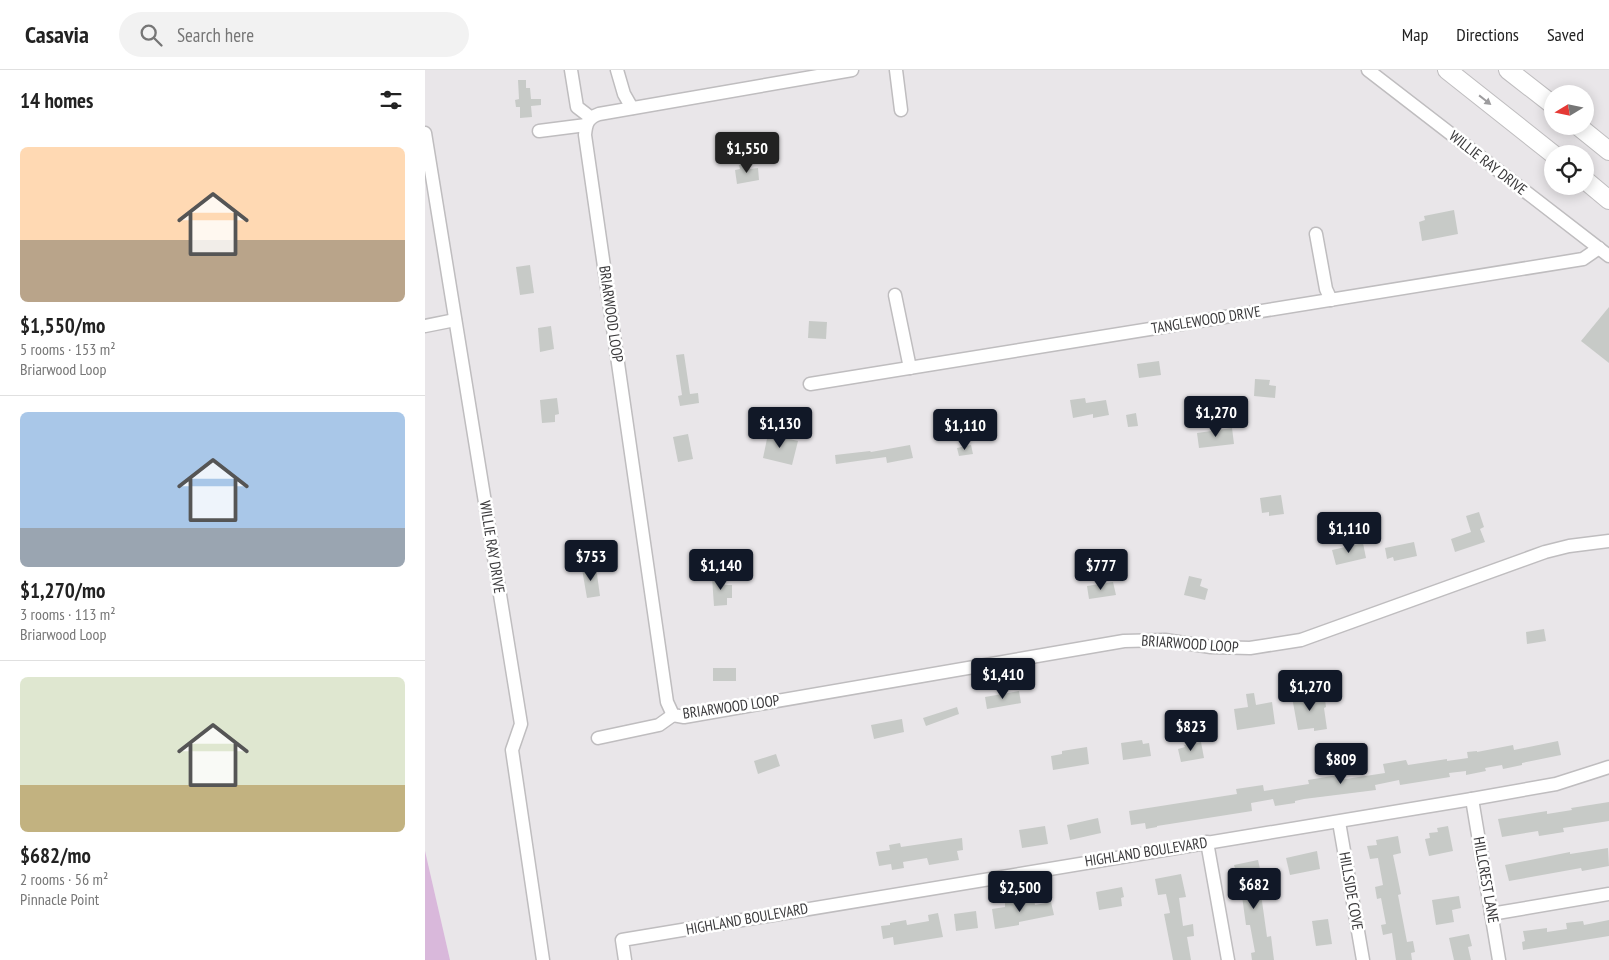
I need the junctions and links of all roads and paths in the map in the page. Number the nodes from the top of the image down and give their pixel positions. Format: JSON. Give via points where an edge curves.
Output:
{"nodes":[{"id":1,"x":571,"y":70,"type":"edge"},
{"id":2,"x":617,"y":70,"type":"edge"},
{"id":3,"x":852,"y":70,"type":"edge"},
{"id":4,"x":896,"y":70,"type":"edge"},
{"id":5,"x":1368,"y":70,"type":"edge"},
{"id":6,"x":1447,"y":70,"type":"edge"},
{"id":7,"x":1509,"y":70,"type":"edge"},
{"id":8,"x":1544,"y":99,"type":"edge"},
{"id":9,"x":632,"y":108,"type":"junction"},
{"id":10,"x":901,"y":110,"type":"dead end"},
{"id":11,"x":588,"y":121,"type":"junction"},
{"id":12,"x":539,"y":131,"type":"dead end"},
{"id":13,"x":425,"y":133,"type":"edge"},
{"id":14,"x":1589,"y":135,"type":"edge"},
{"id":15,"x":1544,"y":147,"type":"edge"},
{"id":16,"x":1609,"y":151,"type":"edge"},
{"id":17,"x":1594,"y":188,"type":"edge"},
{"id":18,"x":1609,"y":200,"type":"edge"},
{"id":19,"x":1316,"y":234,"type":"dead end"},
{"id":20,"x":1599,"y":248,"type":"junction"},
{"id":21,"x":1609,"y":256,"type":"edge"},
{"id":22,"x":895,"y":294,"type":"dead end"},
{"id":23,"x":1331,"y":300,"type":"junction"},
{"id":24,"x":455,"y":320,"type":"junction"},
{"id":25,"x":425,"y":326,"type":"edge"},
{"id":26,"x":910,"y":368,"type":"junction"},
{"id":27,"x":810,"y":384,"type":"dead end"},
{"id":28,"x":1609,"y":542,"type":"edge"},
{"id":29,"x":673,"y":715,"type":"junction"},
{"id":30,"x":598,"y":738,"type":"dead end"},
{"id":31,"x":1609,"y":767,"type":"edge"},
{"id":32,"x":1472,"y":799,"type":"junction"},
{"id":33,"x":1339,"y":822,"type":"junction"},
{"id":34,"x":1207,"y":842,"type":"junction"},
{"id":35,"x":1609,"y":894,"type":"edge"},
{"id":36,"x":1491,"y":914,"type":"junction"},
{"id":37,"x":543,"y":960,"type":"edge"},
{"id":38,"x":625,"y":960,"type":"edge"},
{"id":39,"x":1228,"y":960,"type":"edge"},
{"id":40,"x":1363,"y":960,"type":"edge"},
{"id":41,"x":1499,"y":960,"type":"edge"}],
"edges":[{"from":1,"to":11,"type":"street","via":[[577,107]]},
{"from":2,"to":9,"type":"street"},
{"from":3,"to":9,"type":"street"},
{"from":4,"to":10,"type":"street"},
{"from":5,"to":20,"type":"street","name":"WILLIE RAY DRIVE"},
{"from":6,"to":15,"type":"highway","one_way":true},
{"from":7,"to":8,"type":"highway"},
{"from":9,"to":11,"type":"street","via":[[599,114]]},
{"from":11,"to":12,"type":"street"},
{"from":11,"to":29,"type":"street","name":"BRIARWOOD LOOP","via":[[586,144],[667,702]]},
{"from":13,"to":24,"type":"street","name":"WILLIE RAY DRIVE"},
{"from":14,"to":16,"type":"highway"},
{"from":17,"to":18,"type":"highway"},
{"from":19,"to":23,"type":"street"},
{"from":20,"to":21,"type":"street","name":"WILLIE RAY DRIVE"},
{"from":20,"to":23,"type":"street","name":"TANGLEWOOD DRIVE","via":[[1583,259]]},
{"from":22,"to":26,"type":"street"},
{"from":23,"to":26,"type":"street","name":"TANGLEWOOD DRIVE"},
{"from":24,"to":25,"type":"street"},
{"from":24,"to":37,"type":"street","name":"WILLIE RAY DRIVE","via":[[521,724],[513,750]]},
{"from":26,"to":27,"type":"street","name":"TANGLEWOOD DRIVE"},
{"from":28,"to":29,"type":"street","name":"BRIARWOOD LOOP","via":[[1545,552],[1301,640],[1250,648],[1211,648],[1165,640],[1124,641],[685,717]]},
{"from":29,"to":30,"type":"street","via":[[659,725]]},
{"from":31,"to":32,"type":"street","name":"HIGHLAND BOULEVARD","via":[[1555,784]]},
{"from":32,"to":33,"type":"street","name":"HIGHLAND BOULEVARD"},
{"from":32,"to":36,"type":"street","name":"HILLCREST LANE"},
{"from":33,"to":34,"type":"street","name":"HIGHLAND BOULEVARD"},
{"from":33,"to":40,"type":"street","name":"HILLSIDE COVE"},
{"from":34,"to":38,"type":"street","name":"HIGHLAND BOULEVARD","via":[[622,940]]},
{"from":34,"to":39,"type":"street"},
{"from":35,"to":36,"type":"street"},
{"from":36,"to":41,"type":"street","name":"HILLCREST LANE"}]}
